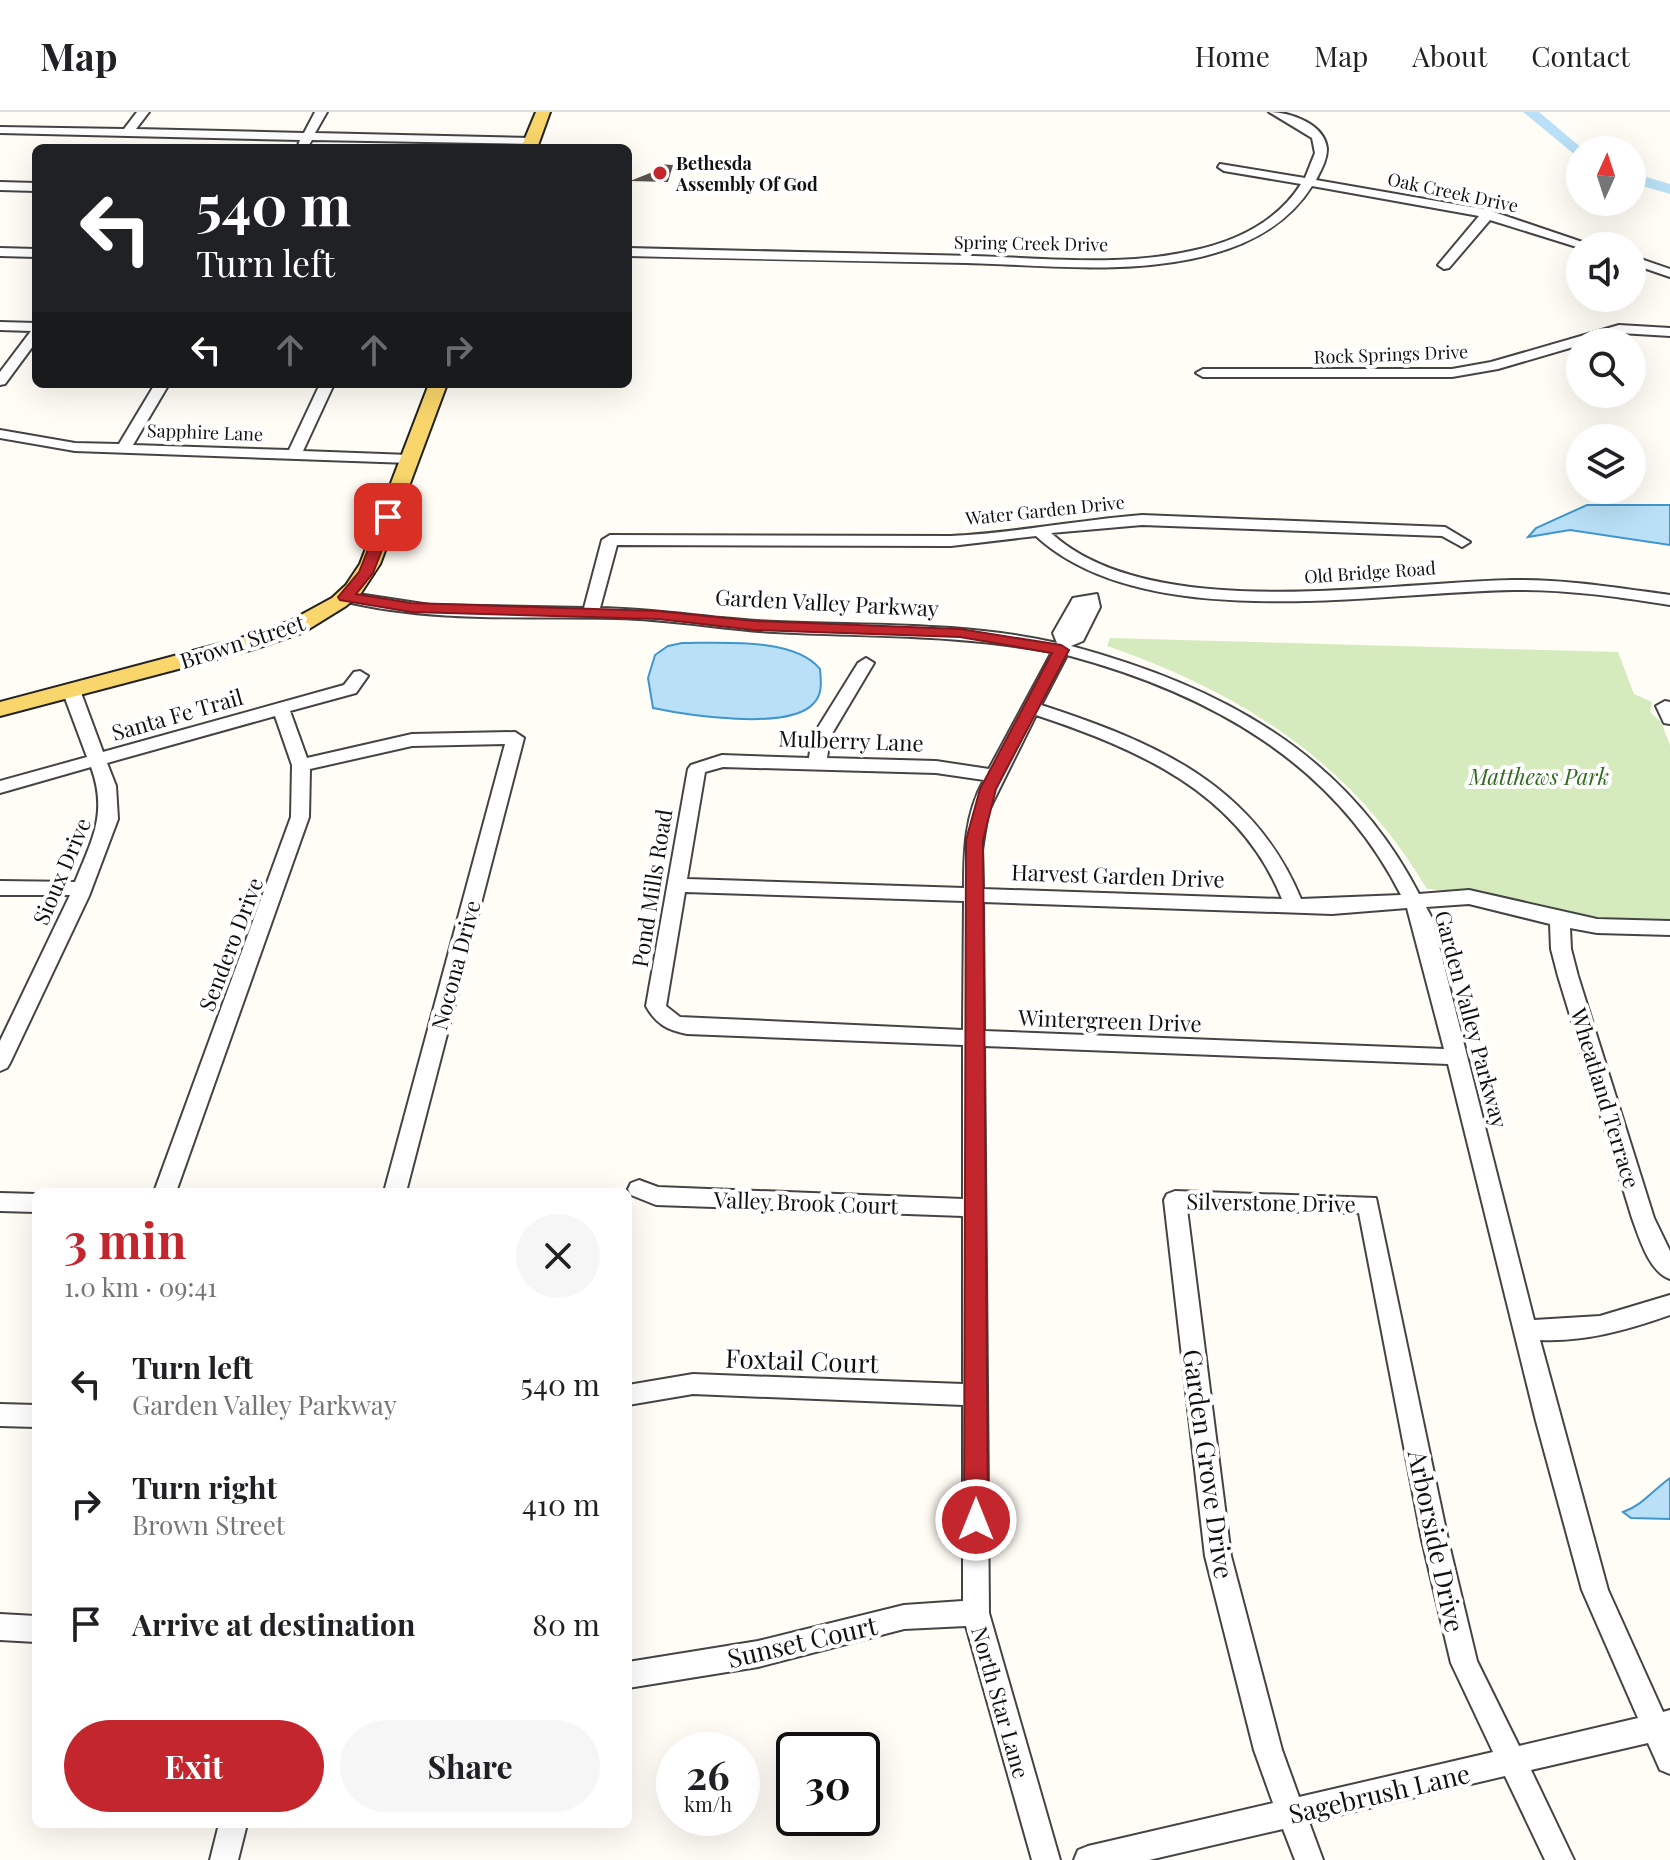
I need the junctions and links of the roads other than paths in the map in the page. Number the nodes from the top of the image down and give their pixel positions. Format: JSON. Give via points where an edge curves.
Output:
{"nodes":[{"id":1,"x":143,"y":112,"type":"edge"},
{"id":2,"x":321,"y":112,"type":"edge"},
{"id":3,"x":543,"y":112,"type":"edge"},
{"id":4,"x":1275,"y":112,"type":"edge"},
{"id":5,"x":24,"y":119,"type":"dead end"},
{"id":6,"x":0,"y":130,"type":"edge"},
{"id":7,"x":14,"y":130,"type":"junction"},
{"id":8,"x":128,"y":132,"type":"junction"},
{"id":9,"x":304,"y":142,"type":"edge"},
{"id":10,"x":530,"y":144,"type":"edge"},
{"id":11,"x":1224,"y":167,"type":"dead end"},
{"id":12,"x":1309,"y":182,"type":"junction"},
{"id":13,"x":0,"y":186,"type":"edge"},
{"id":14,"x":32,"y":187,"type":"edge"},
{"id":15,"x":1488,"y":214,"type":"junction"},
{"id":16,"x":1566,"y":239,"type":"edge"},
{"id":17,"x":0,"y":252,"type":"edge"},
{"id":18,"x":632,"y":252,"type":"edge"},
{"id":19,"x":32,"y":253,"type":"edge"},
{"id":20,"x":1444,"y":265,"type":"dead end"},
{"id":21,"x":1646,"y":265,"type":"edge"},
{"id":22,"x":1670,"y":273,"type":"edge"},
{"id":23,"x":0,"y":326,"type":"edge"},
{"id":24,"x":32,"y":330,"type":"edge"},
{"id":25,"x":1670,"y":332,"type":"edge"},
{"id":26,"x":32,"y":336,"type":"edge"},
{"id":27,"x":1203,"y":373,"type":"dead end"},
{"id":28,"x":0,"y":381,"type":"edge"},
{"id":29,"x":160,"y":388,"type":"edge"},
{"id":30,"x":325,"y":388,"type":"edge"},
{"id":31,"x":436,"y":388,"type":"edge"},
{"id":32,"x":0,"y":434,"type":"edge"},
{"id":33,"x":123,"y":449,"type":"junction"},
{"id":34,"x":294,"y":455,"type":"junction"},
{"id":35,"x":409,"y":459,"type":"junction"},
{"id":36,"x":1040,"y":531,"type":"junction"},
{"id":37,"x":1462,"y":542,"type":"dead end"},
{"id":38,"x":1107,"y":575,"type":"junction"},
{"id":39,"x":345,"y":597,"type":"junction"},
{"id":40,"x":1670,"y":600,"type":"edge"},
{"id":41,"x":591,"y":613,"type":"junction"},
{"id":42,"x":1064,"y":645,"type":"junction"},
{"id":43,"x":866,"y":663,"type":"dead end"},
{"id":44,"x":360,"y":676,"type":"dead end"},
{"id":45,"x":71,"y":690,"type":"junction"},
{"id":46,"x":1031,"y":708,"type":"junction"},
{"id":47,"x":0,"y":709,"type":"edge"},
{"id":48,"x":281,"y":709,"type":"junction"},
{"id":49,"x":99,"y":761,"type":"junction"},
{"id":50,"x":817,"y":763,"type":"junction"},
{"id":51,"x":301,"y":765,"type":"junction"},
{"id":52,"x":705,"y":765,"type":"joint"},
{"id":53,"x":995,"y":776,"type":"junction"},
{"id":54,"x":0,"y":787,"type":"edge"},
{"id":55,"x":676,"y":885,"type":"junction"},
{"id":56,"x":0,"y":888,"type":"edge"},
{"id":57,"x":82,"y":889,"type":"junction"},
{"id":58,"x":974,"y":894,"type":"junction"},
{"id":59,"x":1415,"y":900,"type":"junction"},
{"id":60,"x":1294,"y":905,"type":"junction"},
{"id":61,"x":1560,"y":920,"type":"junction"},
{"id":62,"x":1670,"y":928,"type":"edge"},
{"id":63,"x":667,"y":1019,"type":"joint"},
{"id":64,"x":7,"y":1034,"type":"edge"},
{"id":65,"x":975,"y":1039,"type":"junction"},
{"id":66,"x":1457,"y":1057,"type":"junction"},
{"id":67,"x":0,"y":1063,"type":"edge"},
{"id":68,"x":166,"y":1188,"type":"edge"},
{"id":69,"x":396,"y":1188,"type":"edge"},
{"id":70,"x":639,"y":1189,"type":"dead end"},
{"id":71,"x":1175,"y":1200,"type":"joint"},
{"id":72,"x":0,"y":1202,"type":"edge"},
{"id":73,"x":32,"y":1203,"type":"edge"},
{"id":74,"x":1368,"y":1204,"type":"joint"},
{"id":75,"x":975,"y":1208,"type":"junction"},
{"id":76,"x":1670,"y":1270,"type":"edge"},
{"id":77,"x":1670,"y":1305,"type":"edge"},
{"id":78,"x":1527,"y":1330,"type":"junction"},
{"id":79,"x":632,"y":1394,"type":"edge"},
{"id":80,"x":976,"y":1395,"type":"junction"},
{"id":81,"x":0,"y":1415,"type":"edge"},
{"id":82,"x":32,"y":1416,"type":"edge"},
{"id":83,"x":976,"y":1613,"type":"junction"},
{"id":84,"x":0,"y":1627,"type":"edge"},
{"id":85,"x":32,"y":1629,"type":"edge"},
{"id":86,"x":632,"y":1674,"type":"edge"},
{"id":87,"x":1662,"y":1726,"type":"edge"},
{"id":88,"x":1670,"y":1760,"type":"edge"},
{"id":89,"x":1513,"y":1762,"type":"junction"},
{"id":90,"x":1292,"y":1813,"type":"junction"},
{"id":91,"x":232,"y":1828,"type":"edge"},
{"id":92,"x":224,"y":1860,"type":"edge"},
{"id":93,"x":1046,"y":1860,"type":"edge"},
{"id":94,"x":1088,"y":1860,"type":"edge"},
{"id":95,"x":1309,"y":1860,"type":"edge"},
{"id":96,"x":1560,"y":1860,"type":"edge"}],
"edges":[{"from":1,"to":8,"type":"street"},
{"from":2,"to":9,"type":"street"},
{"from":3,"to":10,"type":"main road"},
{"from":4,"to":12,"type":"street","name":"Spring Creek Drive","via":[[1310,127],[1320,142],[1321,157]]},
{"from":5,"to":7,"type":"street"},
{"from":6,"to":7,"type":"street"},
{"from":7,"to":8,"type":"street"},
{"from":8,"to":9,"type":"street"},
{"from":9,"to":10,"type":"street"},
{"from":11,"to":12,"type":"street","name":"Oak Creek Drive"},
{"from":12,"to":15,"type":"street","name":"Oak Creek Drive"},
{"from":12,"to":18,"type":"street","name":"Spring Creek Drive","via":[[1286,216],[1270,226],[1222,247],[1145,261]]},
{"from":13,"to":14,"type":"street"},
{"from":15,"to":16,"type":"street","name":"Oak Creek Drive"},
{"from":15,"to":20,"type":"street"},
{"from":17,"to":19,"type":"street"},
{"from":21,"to":22,"type":"street"},
{"from":23,"to":24,"type":"street"},
{"from":25,"to":27,"type":"street","name":"Rock Springs Drive","via":[[1619,329],[1452,373]]},
{"from":26,"to":28,"type":"street"},
{"from":29,"to":33,"type":"street"},
{"from":30,"to":34,"type":"street"},
{"from":31,"to":35,"type":"main road","name":"Brown Street"},
{"from":32,"to":33,"type":"street","name":"Sapphire Lane","via":[[51,445]]},
{"from":33,"to":34,"type":"street","name":"Sapphire Lane"},
{"from":34,"to":35,"type":"street","name":"Sapphire Lane"},
{"from":35,"to":39,"type":"main road","name":"Brown Street","via":[[370,564]]},
{"from":36,"to":37,"type":"street","name":"Water Garden Drive","via":[[1142,520],[1445,532]]},
{"from":36,"to":38,"type":"street","name":"Old Bridge Road","via":[[1061,552]]},
{"from":36,"to":41,"type":"street","name":"Water Garden Drive","via":[[951,541],[610,540]]},
{"from":38,"to":40,"type":"street","name":"Old Bridge Road","via":[[1145,584],[1299,597],[1522,585]]},
{"from":38,"to":42,"type":"street","name":"North Star Lane","via":[[1091,597],[1092,607],[1077,637]]},
{"from":39,"to":41,"type":"street","name":"Garden Valley Parkway","via":[[395,606]]},
{"from":39,"to":45,"type":"main road","name":"Brown Street","via":[[307,622],[271,636]]},
{"from":41,"to":42,"type":"street","name":"Garden Valley Parkway","via":[[971,634]]},
{"from":42,"to":46,"type":"street","name":"North Star Lane"},
{"from":42,"to":59,"type":"street","name":"Garden Valley Parkway","via":[[1163,680],[1263,730],[1318,772],[1359,814],[1393,857]]},
{"from":43,"to":50,"type":"street","via":[[821,737]]},
{"from":44,"to":48,"type":"street","name":"Santa Fe Trail","via":[[350,689]]},
{"from":45,"to":47,"type":"main road","name":"Brown Street"},
{"from":45,"to":49,"type":"street","name":"Sioux Drive"},
{"from":46,"to":53,"type":"street","name":"North Star Lane"},
{"from":46,"to":60,"type":"street","via":[[1118,737],[1202,786],[1258,839],[1286,881]]},
{"from":48,"to":49,"type":"street","name":"Santa Fe Trail"},
{"from":48,"to":51,"type":"street","name":"Sendero Drive"},
{"from":49,"to":54,"type":"street","name":"Santa Fe Trail"},
{"from":49,"to":57,"type":"street","name":"Sioux Drive","via":[[109,819]]},
{"from":50,"to":52,"type":"street","name":"Mulberry Lane"},
{"from":50,"to":53,"type":"street","name":"Mulberry Lane","via":[[936,767]]},
{"from":51,"to":68,"type":"street","name":"Sendero Drive","via":[[300,817],[292,844]]},
{"from":51,"to":69,"type":"street","name":"Nocona Drive","via":[[412,740],[515,738]]},
{"from":52,"to":55,"type":"street","name":"Pond Mills Road","via":[[693,775]]},
{"from":53,"to":58,"type":"street","name":"North Star Lane","via":[[976,830]]},
{"from":55,"to":58,"type":"street","name":"Harvest Garden Drive"},
{"from":55,"to":63,"type":"street","name":"Pond Mills Road","via":[[656,1006]]},
{"from":56,"to":57,"type":"street"},
{"from":57,"to":64,"type":"street","name":"Sioux Drive"},
{"from":58,"to":60,"type":"street","name":"Harvest Garden Drive"},
{"from":58,"to":65,"type":"street","name":"North Star Lane"},
{"from":59,"to":60,"type":"street","name":"Harvest Garden Drive"},
{"from":59,"to":61,"type":"street","name":"Harvest Garden Drive","via":[[1469,897]]},
{"from":59,"to":66,"type":"street","name":"Garden Valley Parkway"},
{"from":61,"to":62,"type":"street","name":"Harvest Garden Drive"},
{"from":61,"to":76,"type":"street","name":"Wheatland Terrace","via":[[1568,976],[1638,1203],[1652,1242]]},
{"from":63,"to":65,"type":"street","name":"Wintergreen Drive","via":[[687,1027]]},
{"from":64,"to":67,"type":"street","name":"Sioux Drive"},
{"from":65,"to":66,"type":"street","name":"Wintergreen Drive"},
{"from":65,"to":75,"type":"street","name":"North Star Lane"},
{"from":66,"to":78,"type":"street","name":"Garden Valley Parkway"},
{"from":70,"to":75,"type":"street","name":"Valley Brook Court","via":[[656,1196]]},
{"from":71,"to":74,"type":"street","name":"Silverstone Drive"},
{"from":71,"to":90,"type":"street","name":"Garden Grove Drive","via":[[1218,1556],[1268,1750]]},
{"from":72,"to":73,"type":"street"},
{"from":74,"to":89,"type":"street","name":"Arborside Drive","via":[[1464,1663]]},
{"from":75,"to":80,"type":"street","name":"North Star Lane"},
{"from":77,"to":78,"type":"street","via":[[1589,1329]]},
{"from":78,"to":87,"type":"street","name":"Garden Valley Parkway","via":[[1595,1590]]},
{"from":79,"to":80,"type":"street","name":"Foxtail Court","via":[[693,1384]]},
{"from":80,"to":83,"type":"street","name":"North Star Lane"},
{"from":81,"to":82,"type":"street"},
{"from":83,"to":86,"type":"street","name":"Sunset Court","via":[[904,1617],[758,1654]]},
{"from":83,"to":93,"type":"street","name":"North Star Lane"},
{"from":84,"to":85,"type":"street"},
{"from":87,"to":88,"type":"street","name":"Garden Valley Parkway"},
{"from":87,"to":89,"type":"street","name":"Sagebrush Lane"},
{"from":89,"to":90,"type":"street","name":"Sagebrush Lane"},
{"from":89,"to":96,"type":"street","name":"Arborside Drive"},
{"from":90,"to":94,"type":"street","name":"Sagebrush Lane"},
{"from":90,"to":95,"type":"street","name":"Garden Grove Drive"},
{"from":91,"to":92,"type":"street"}]}
